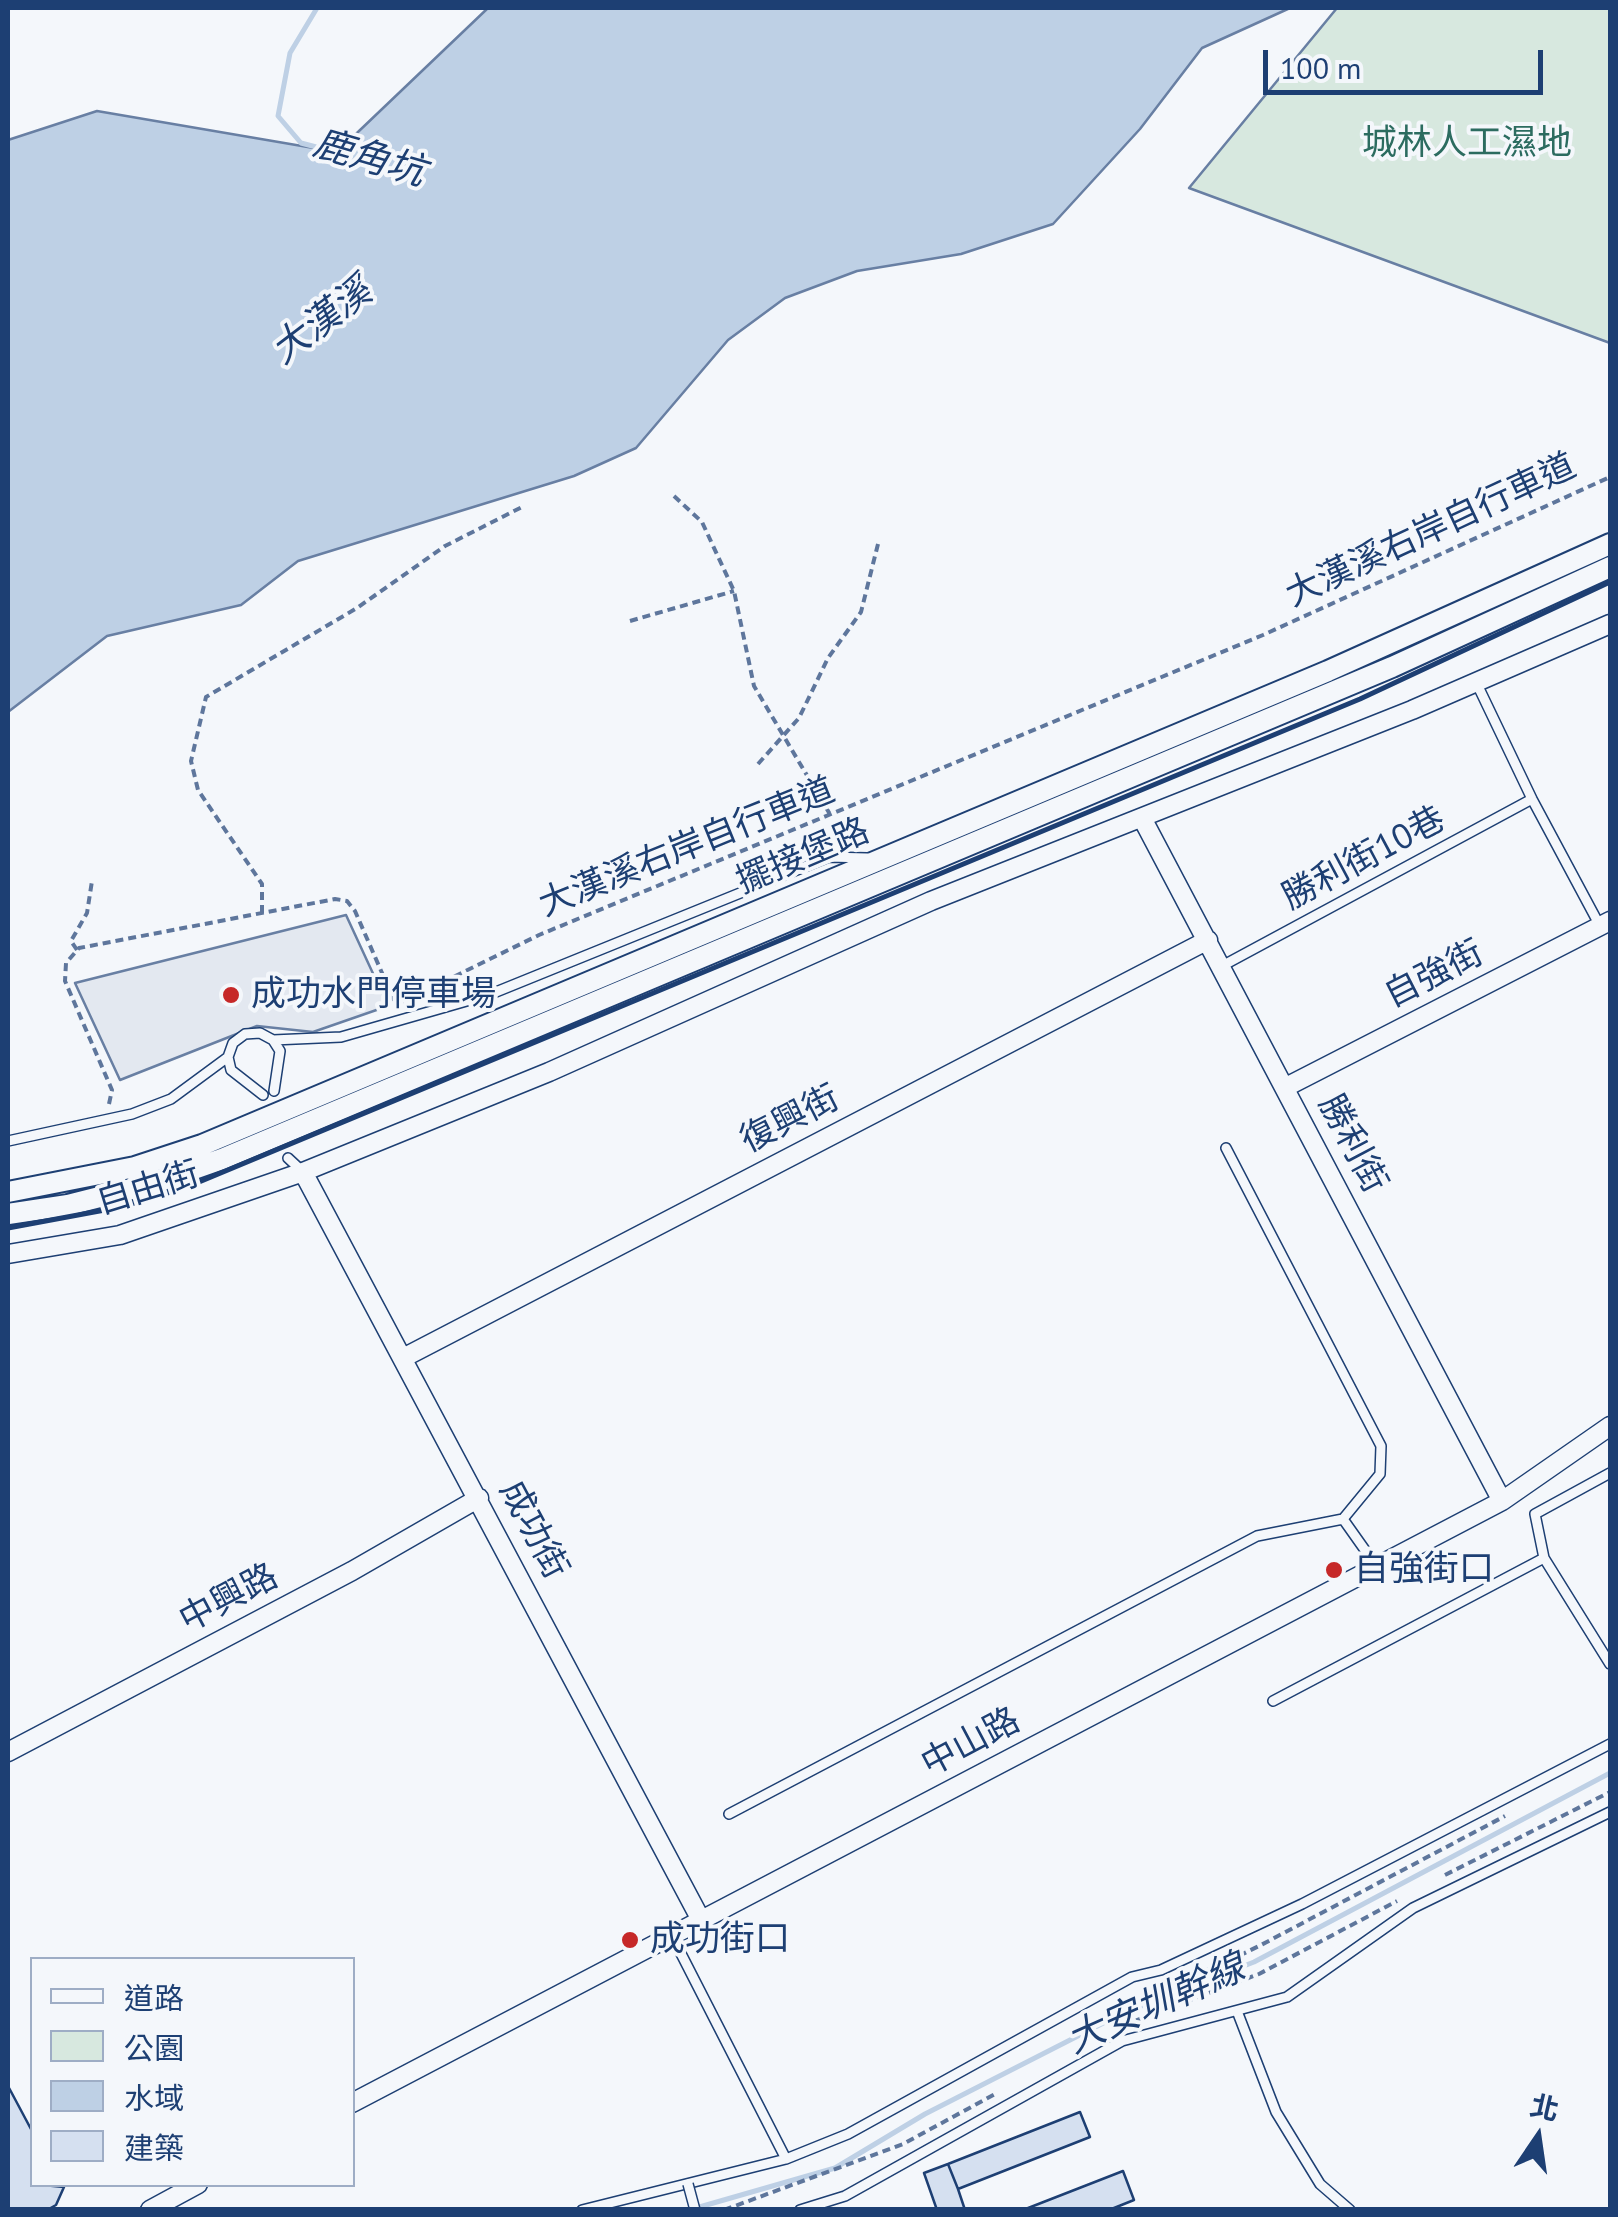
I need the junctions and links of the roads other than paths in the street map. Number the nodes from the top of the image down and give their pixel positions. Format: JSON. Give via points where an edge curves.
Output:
{"nodes":[{"id":1,"x":1610,"y":544,"type":"edge"},
{"id":2,"x":1610,"y":567,"type":"edge"},
{"id":3,"x":1610,"y":624,"type":"edge"},
{"id":4,"x":1475,"y":680,"type":"junction"},
{"id":5,"x":1532,"y":799,"type":"junction"},
{"id":6,"x":1142,"y":818,"type":"junction"},
{"id":7,"x":885,"y":858,"type":"junction"},
{"id":8,"x":1605,"y":924,"type":"edge"},
{"id":9,"x":1208,"y":940,"type":"junction"},
{"id":10,"x":1222,"y":966,"type":"junction"},
{"id":11,"x":273,"y":1040,"type":"junction"},
{"id":12,"x":228,"y":1057,"type":"junction"},
{"id":13,"x":1286,"y":1087,"type":"junction"},
{"id":14,"x":274,"y":1091,"type":"dead end"},
{"id":15,"x":262,"y":1095,"type":"dead end"},
{"id":16,"x":8,"y":1141,"type":"edge"},
{"id":17,"x":1226,"y":1148,"type":"dead end"},
{"id":18,"x":292,"y":1156,"type":"dead end"},
{"id":19,"x":303,"y":1172,"type":"junction"},
{"id":20,"x":8,"y":1192,"type":"edge"},
{"id":21,"x":8,"y":1214,"type":"edge"},
{"id":22,"x":8,"y":1254,"type":"edge"},
{"id":23,"x":403,"y":1358,"type":"junction"},
{"id":24,"x":1610,"y":1426,"type":"edge"},
{"id":25,"x":1610,"y":1473,"type":"edge"},
{"id":26,"x":479,"y":1498,"type":"junction"},
{"id":27,"x":1502,"y":1501,"type":"junction"},
{"id":28,"x":1343,"y":1519,"type":"junction"},
{"id":29,"x":1544,"y":1558,"type":"junction"},
{"id":30,"x":1377,"y":1567,"type":"junction"},
{"id":31,"x":1610,"y":1664,"type":"edge"},
{"id":32,"x":1272,"y":1701,"type":"dead end"},
{"id":33,"x":1610,"y":1744,"type":"edge"},
{"id":34,"x":8,"y":1752,"type":"edge"},
{"id":35,"x":1610,"y":1812,"type":"edge"},
{"id":36,"x":729,"y":1814,"type":"dead end"},
{"id":37,"x":702,"y":1920,"type":"junction"},
{"id":38,"x":672,"y":1936,"type":"junction"},
{"id":39,"x":1237,"y":2010,"type":"junction"},
{"id":40,"x":355,"y":2101,"type":"edge"},
{"id":41,"x":786,"y":2159,"type":"junction"},
{"id":42,"x":688,"y":2184,"type":"junction"},
{"id":43,"x":192,"y":2187,"type":"edge"},
{"id":44,"x":150,"y":2210,"type":"edge"},
{"id":45,"x":582,"y":2210,"type":"edge"},
{"id":46,"x":695,"y":2210,"type":"edge"},
{"id":47,"x":800,"y":2210,"type":"edge"},
{"id":48,"x":1350,"y":2210,"type":"edge"}],
"edges":[{"from":1,"to":7,"type":"street","name":"擺接堡路","via":[[1328,672]]},
{"from":2,"to":21,"type":"street","name":"擺接堡路","via":[[1392,668],[222,1160],[135,1188]]},
{"from":3,"to":4,"type":"street","name":"自由街"},
{"from":4,"to":5,"type":"lane"},
{"from":4,"to":6,"type":"street","name":"自由街"},
{"from":5,"to":8,"type":"lane"},
{"from":5,"to":10,"type":"lane","name":"勝利街10巷"},
{"from":6,"to":9,"type":"street","name":"勝利街"},
{"from":6,"to":19,"type":"street","name":"自由街"},
{"from":7,"to":11,"type":"lane","via":[[829,856],[491,994],[341,1037]]},
{"from":7,"to":20,"type":"street","name":"擺接堡路","via":[[202,1145],[135,1167]]},
{"from":8,"to":13,"type":"street","name":"自強街"},
{"from":9,"to":10,"type":"street","name":"勝利街"},
{"from":9,"to":23,"type":"street","name":"復興街"},
{"from":10,"to":13,"type":"street","name":"勝利街"},
{"from":11,"to":12,"type":"lane","via":[[245,1034]]},
{"from":11,"to":14,"type":"lane","via":[[280,1064]]},
{"from":12,"to":15,"type":"lane","via":[[239,1080]]},
{"from":12,"to":16,"type":"lane","via":[[171,1098],[132,1114]]},
{"from":13,"to":27,"type":"street","name":"勝利街"},
{"from":17,"to":28,"type":"lane","via":[[1381,1446],[1380,1474]]},
{"from":18,"to":19,"type":"lane","name":"成功街"},
{"from":19,"to":22,"type":"street","name":"自由街","via":[[120,1236]]},
{"from":19,"to":23,"type":"street","name":"成功街"},
{"from":23,"to":26,"type":"street","name":"成功街"},
{"from":24,"to":27,"type":"street","name":"中山路"},
{"from":25,"to":29,"type":"lane","via":[[1535,1514]]},
{"from":26,"to":34,"type":"street","name":"中興路"},
{"from":26,"to":37,"type":"street","name":"成功街"},
{"from":27,"to":30,"type":"street","name":"中山路"},
{"from":28,"to":30,"type":"lane"},
{"from":28,"to":36,"type":"lane","via":[[1257,1536]]},
{"from":29,"to":31,"type":"lane"},
{"from":29,"to":32,"type":"lane"},
{"from":30,"to":37,"type":"street","name":"中山路"},
{"from":33,"to":41,"type":"lane","via":[[1302,1904],[1161,1970],[1132,1977],[848,2134]]},
{"from":35,"to":39,"type":"lane","via":[[1413,1908],[1287,1998]]},
{"from":37,"to":38,"type":"street","name":"中山路"},
{"from":38,"to":40,"type":"street","name":"中山路"},
{"from":38,"to":41,"type":"lane"},
{"from":39,"to":47,"type":"lane","via":[[1122,2041],[845,2196]]},
{"from":39,"to":48,"type":"lane","via":[[1276,2112],[1320,2184]]},
{"from":41,"to":42,"type":"lane"},
{"from":42,"to":45,"type":"lane"},
{"from":42,"to":46,"type":"lane","bridge":true},
{"from":43,"to":44,"type":"street"}]}
